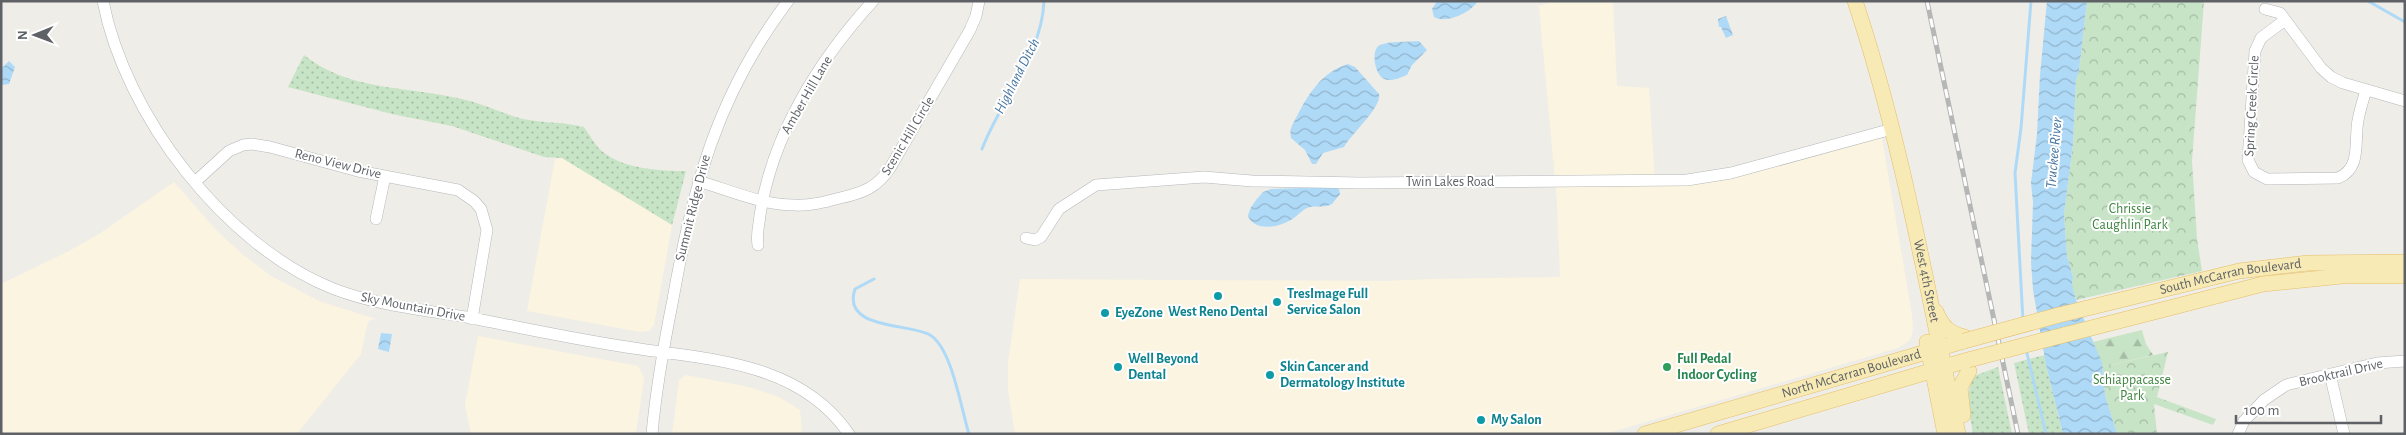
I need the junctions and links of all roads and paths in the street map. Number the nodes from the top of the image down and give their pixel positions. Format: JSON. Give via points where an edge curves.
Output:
{"nodes":[{"id":1,"x":103,"y":1,"type":"edge"},
{"id":2,"x":788,"y":1,"type":"edge"},
{"id":3,"x":873,"y":1,"type":"edge"},
{"id":4,"x":979,"y":1,"type":"edge"},
{"id":5,"x":1855,"y":1,"type":"edge"},
{"id":6,"x":2265,"y":9,"type":"dead end"},
{"id":7,"x":2282,"y":16,"type":"junction"},
{"id":8,"x":2366,"y":90,"type":"junction"},
{"id":9,"x":2405,"y":101,"type":"edge"},
{"id":10,"x":1892,"y":129,"type":"junction"},
{"id":11,"x":385,"y":176,"type":"junction"},
{"id":12,"x":698,"y":181,"type":"junction"},
{"id":13,"x":195,"y":182,"type":"junction"},
{"id":14,"x":762,"y":200,"type":"junction"},
{"id":15,"x":376,"y":219,"type":"dead end"},
{"id":16,"x":1026,"y":238,"type":"dead end"},
{"id":17,"x":758,"y":245,"type":"dead end"},
{"id":18,"x":2405,"y":262,"type":"edge"},
{"id":19,"x":2405,"y":276,"type":"edge"},
{"id":20,"x":1928,"y":292,"type":"junction"},
{"id":21,"x":472,"y":319,"type":"junction"},
{"id":22,"x":2005,"y":331,"type":"joint"},
{"id":23,"x":2064,"y":335,"type":"joint"},
{"id":24,"x":1964,"y":339,"type":"junction"},
{"id":25,"x":1934,"y":349,"type":"junction"},
{"id":26,"x":663,"y":351,"type":"junction"},
{"id":27,"x":2405,"y":361,"type":"edge"},
{"id":28,"x":1968,"y":366,"type":"junction"},
{"id":29,"x":1938,"y":368,"type":"junction"},
{"id":30,"x":2330,"y":374,"type":"junction"},
{"id":31,"x":2235,"y":431,"type":"edge"},
{"id":32,"x":652,"y":434,"type":"edge"},
{"id":33,"x":849,"y":434,"type":"edge"},
{"id":34,"x":1645,"y":434,"type":"edge"},
{"id":35,"x":1718,"y":434,"type":"edge"},
{"id":36,"x":1945,"y":434,"type":"edge"},
{"id":37,"x":1958,"y":434,"type":"edge"},
{"id":38,"x":1964,"y":434,"type":"edge"},
{"id":39,"x":2344,"y":434,"type":"edge"}],
"edges":[{"from":1,"to":13,"type":"street","name":"Sky Mountain Drive","via":[[118,54],[138,100]]},
{"from":2,"to":12,"type":"street","name":"Summit Ridge Drive","via":[[740,75],[715,129]]},
{"from":3,"to":14,"type":"street","name":"Amber Hill Lane","via":[[826,59],[798,106],[776,153]]},
{"from":4,"to":14,"type":"street","name":"Scenic Hill Circle","via":[[970,30],[877,185],[858,194],[808,205]]},
{"from":5,"to":10,"type":"main road","name":"West 4th Street"},
{"from":6,"to":7,"type":"street"},
{"from":7,"to":8,"type":"street","via":[[2321,68],[2343,83]]},
{"from":7,"to":8,"type":"street","name":"Spring Creek Circle","via":[[2261,38],[2255,51],[2248,160],[2254,172],[2267,179],[2338,178],[2345,175],[2355,158],[2358,120]]},
{"from":8,"to":9,"type":"street"},
{"from":10,"to":16,"type":"street","name":"Twin Lakes Road","via":[[1748,168],[1687,180],[1360,183],[1204,177],[1096,185],[1058,209],[1036,240]]},
{"from":10,"to":20,"type":"main road","name":"West 4th Street"},
{"from":10,"to":25,"type":"main road","name":"West 4th Street","via":[[1908,248]]},
{"from":11,"to":13,"type":"street","name":"Reno View Drive","via":[[252,144],[229,151]]},
{"from":11,"to":15,"type":"street"},
{"from":11,"to":21,"type":"street","name":"Reno View Drive","via":[[458,190],[474,200],[483,214],[487,230]]},
{"from":12,"to":14,"type":"street","name":"Scenic Hill Circle"},
{"from":12,"to":26,"type":"street","name":"Summit Ridge Drive"},
{"from":13,"to":21,"type":"street","name":"Sky Mountain Drive","via":[[248,238],[312,279],[365,298]]},
{"from":14,"to":17,"type":"street","name":"Amber Hill Lane"},
{"from":18,"to":22,"type":"main road","name":"South McCarran Boulevard","bridge":true,"via":[[2343,262],[2239,271]]},
{"from":19,"to":23,"type":"main road","name":"South McCarran Boulevard","via":[[2302,279],[2263,284]]},
{"from":20,"to":24,"type":"main road","via":[[1940,323]]},
{"from":20,"to":25,"type":"main road","name":"West 4th Street"},
{"from":21,"to":26,"type":"street","name":"Sky Mountain Drive","via":[[641,350]]},
{"from":22,"to":24,"type":"main road","name":"North McCarran Boulevard","bridge":true},
{"from":23,"to":28,"type":"main road","name":"North McCarran Boulevard","bridge":true,"via":[[2016,347]]},
{"from":24,"to":25,"type":"main road","name":"North McCarran Boulevard"},
{"from":25,"to":29,"type":"main road","name":"West 4th Street"},
{"from":25,"to":34,"type":"main road","name":"North McCarran Boulevard"},
{"from":26,"to":32,"type":"street","name":"Summit Ridge Drive"},
{"from":26,"to":33,"type":"street","name":"Sky Mountain Drive","via":[[776,375],[812,396]]},
{"from":27,"to":30,"type":"street","name":"Brooktrail Drive","via":[[2377,363]]},
{"from":28,"to":29,"type":"main road","name":"North McCarran Boulevard"},
{"from":28,"to":38,"type":"main road","via":[[1960,387]]},
{"from":29,"to":35,"type":"main road","name":"North McCarran Boulevard"},
{"from":29,"to":36,"type":"main road","name":"West 4th Street"},
{"from":29,"to":37,"type":"main road","name":"West 4th Street"},
{"from":30,"to":31,"type":"street","name":"Brooktrail Drive","via":[[2274,391]]},
{"from":30,"to":39,"type":"street"}]}
